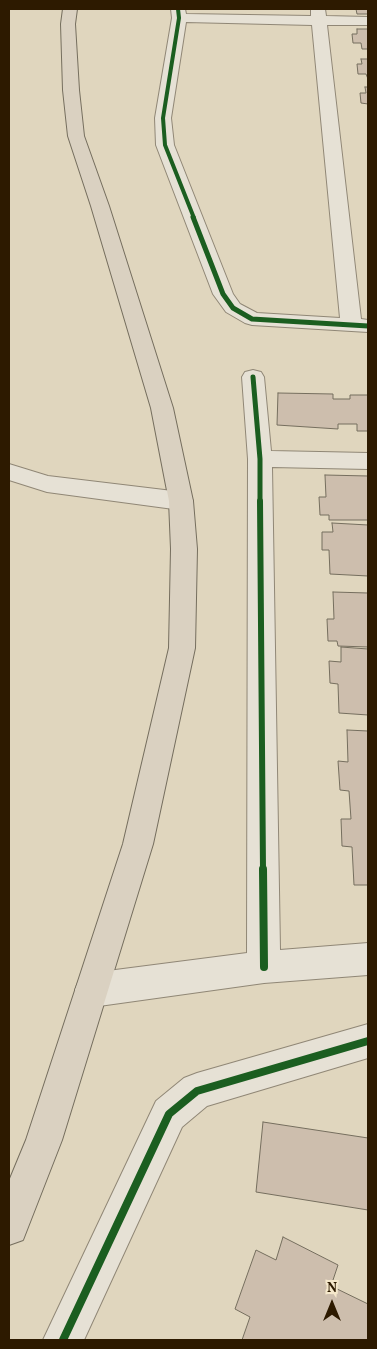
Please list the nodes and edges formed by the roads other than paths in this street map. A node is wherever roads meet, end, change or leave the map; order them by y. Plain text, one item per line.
1 (70, 9) edge
2 (178, 13) edge
3 (319, 15) edge
4 (368, 22) edge
5 (359, 326) edge
6 (253, 376) dead end
7 (260, 459) junction
8 (368, 461) edge
9 (9, 472) edge
10 (181, 501) junction
11 (368, 959) edge
12 (264, 967) junction
13 (92, 990) junction
14 (368, 1041) edge
15 (9, 1226) edge
16 (63, 1340) edge

1 - 10 main road
2 - 3 street
2 - 5 street
3 - 4 street
3 - 5 street
6 - 7 street
7 - 8 street
7 - 12 street
9 - 10 street
10 - 13 main road
11 - 12 street
12 - 13 street
13 - 15 main road
14 - 16 street

